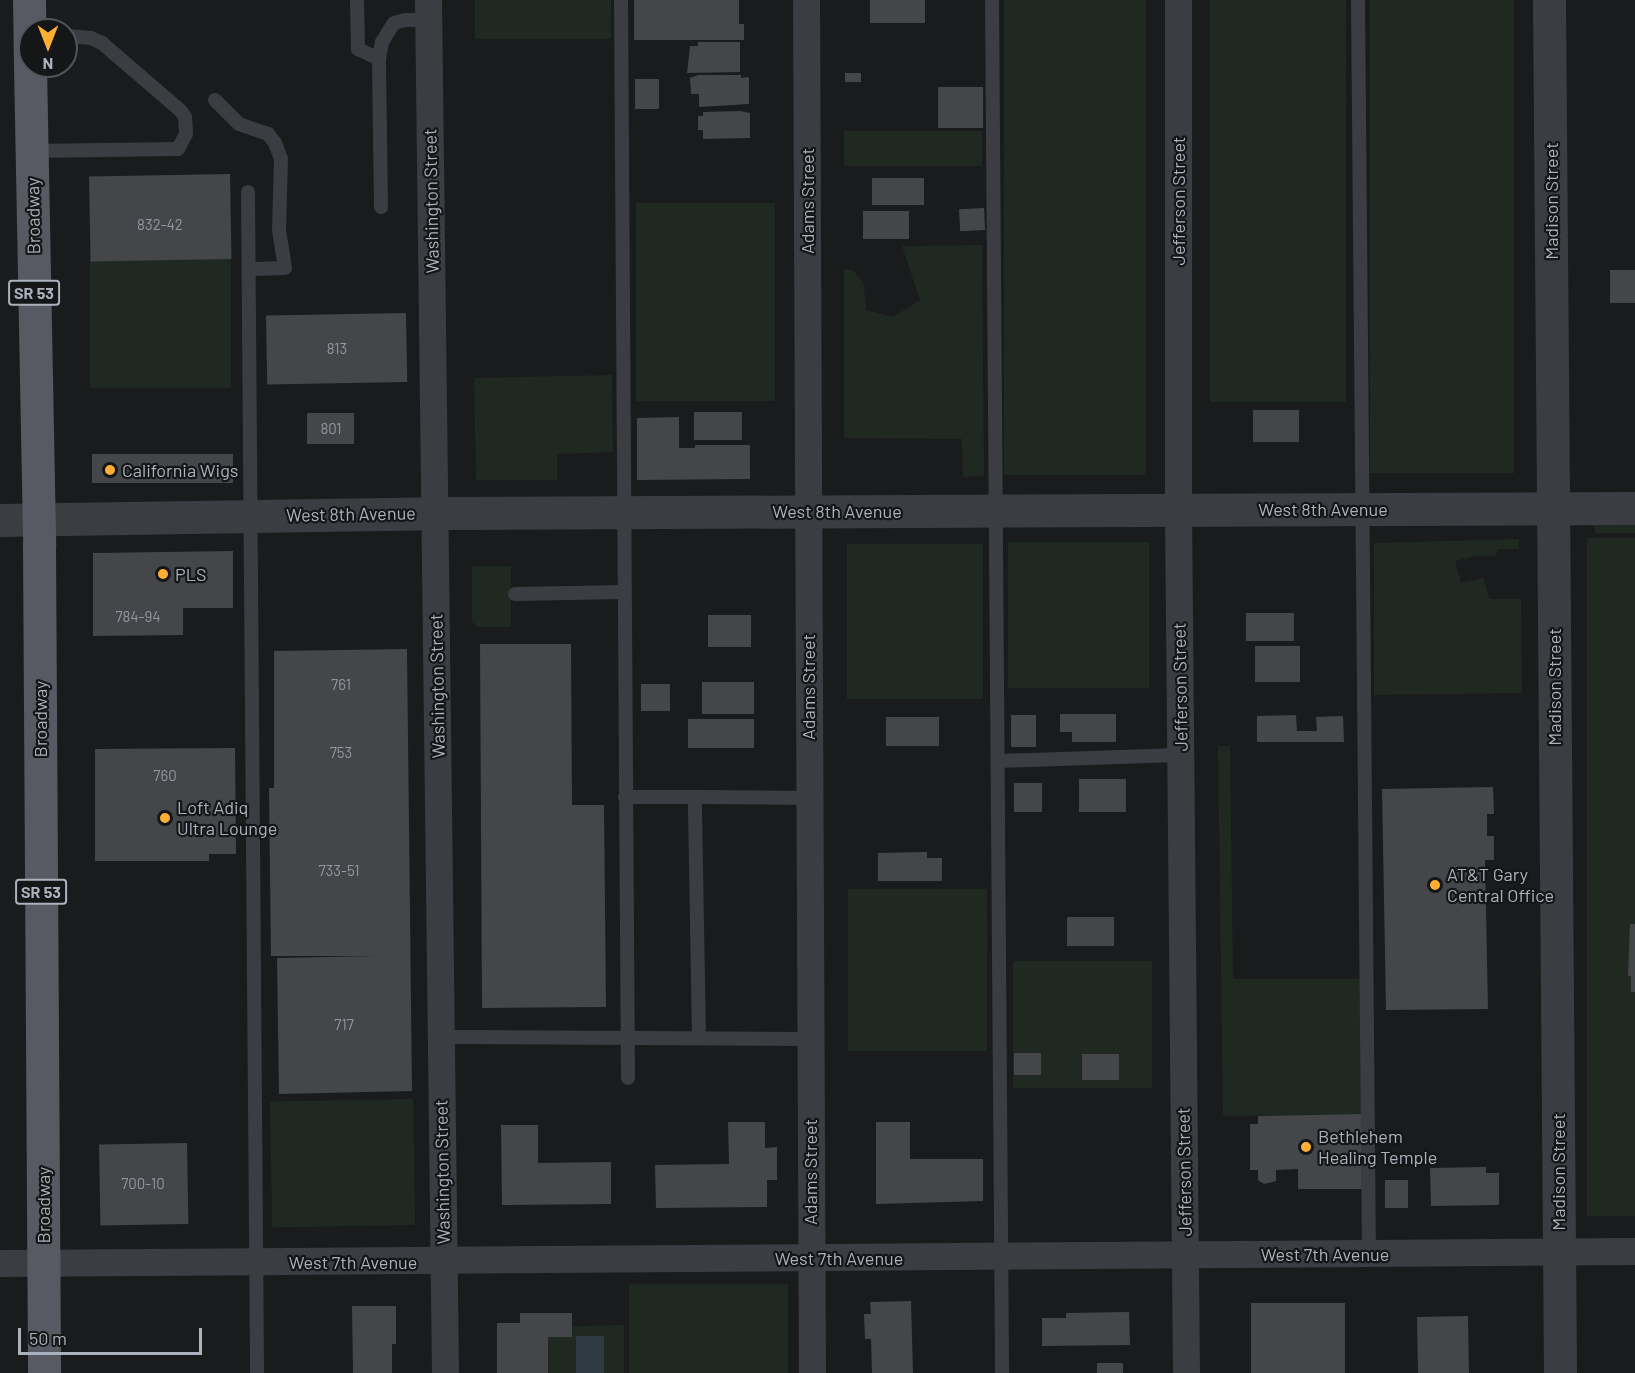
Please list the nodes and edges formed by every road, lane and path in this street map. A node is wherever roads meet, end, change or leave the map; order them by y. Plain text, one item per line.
1 (29, 0) edge
2 (357, 0) edge
3 (621, 0) edge
4 (806, 0) edge
5 (992, 0) edge
6 (1178, 0) edge
7 (1358, 0) edge
8 (1549, 0) edge
9 (429, 10) edge
10 (30, 18) edge
11 (78, 37) edge
12 (380, 59) junction
13 (30, 78) edge
14 (215, 100) dead end
15 (32, 151) junction
16 (248, 192) dead end
17 (381, 207) dead end
18 (249, 269) junction
19 (1553, 508) junction
20 (1635, 508) edge
21 (1364, 509) junction
22 (807, 510) junction
23 (996, 510) junction
24 (1178, 510) junction
25 (623, 512) junction
26 (435, 513) junction
27 (251, 515) junction
28 (38, 519) junction
29 (0, 520) edge
30 (624, 592) junction
31 (515, 594) dead end
32 (1180, 755) junction
33 (998, 761) junction
34 (625, 797) junction
35 (695, 797) junction
36 (808, 798) junction
37 (441, 1037) junction
38 (627, 1038) junction
39 (699, 1038) junction
40 (810, 1039) junction
41 (627, 1078) dead end
42 (1635, 1251) edge
43 (1559, 1252) junction
44 (1369, 1254) junction
45 (1185, 1255) junction
46 (1002, 1257) junction
47 (811, 1258) junction
48 (443, 1261) junction
49 (256, 1262) junction
50 (0, 1263) edge
51 (44, 1264) junction
52 (44, 1373) edge
53 (257, 1373) edge
54 (445, 1373) edge
55 (812, 1373) edge
56 (1002, 1373) edge
57 (1186, 1373) edge
58 (1560, 1373) edge

1 - 10 main road, Broadway / SR 53
2 - 12 lane
3 - 25 lane
4 - 22 street, Adams Street
5 - 23 lane
6 - 24 street, Jefferson Street
7 - 21 lane
8 - 19 street, Madison Street
9 - 12 lane
9 - 26 street, Washington Street
11 - 15 lane
12 - 17 lane
13 - 15 main road, Broadway / SR 53
14 - 18 lane
15 - 28 main road, Broadway / SR 53
16 - 18 lane
18 - 27 lane
19 - 20 street, West 8th Avenue
19 - 21 street, West 8th Avenue
19 - 43 street, Madison Street
21 - 24 street, West 8th Avenue
21 - 44 lane
22 - 23 street, West 8th Avenue
22 - 25 street, West 8th Avenue
22 - 36 street, Adams Street
23 - 24 street, West 8th Avenue
23 - 33 lane
24 - 32 street, Jefferson Street
25 - 26 street, West 8th Avenue
25 - 30 lane
26 - 27 street, West 8th Avenue
26 - 37 street, Washington Street
27 - 28 street, West 8th Avenue
27 - 49 lane
28 - 29 street, West 8th Avenue
28 - 51 main road, Broadway / SR 53
30 - 31 lane
30 - 34 lane
32 - 33 lane
32 - 45 street, Jefferson Street
33 - 46 lane
34 - 35 lane
34 - 38 lane
35 - 36 lane
35 - 39 lane
36 - 40 street, Adams Street
37 - 38 lane
37 - 48 street, Washington Street
38 - 39 lane
38 - 41 lane
39 - 40 lane
40 - 47 street, Adams Street
42 - 43 street, West 7th Avenue
43 - 44 street, West 7th Avenue
43 - 58 street, Madison Street
44 - 45 street, West 7th Avenue
45 - 46 street, West 7th Avenue
45 - 57 street, Jefferson Street
46 - 47 street, West 7th Avenue
46 - 56 lane
47 - 48 street, West 7th Avenue
47 - 55 street, Adams Street
48 - 49 street, West 7th Avenue
48 - 54 street, Washington Street
49 - 51 street, West 7th Avenue
49 - 53 lane
50 - 51 street, West 7th Avenue
51 - 52 main road, Broadway / SR 53

